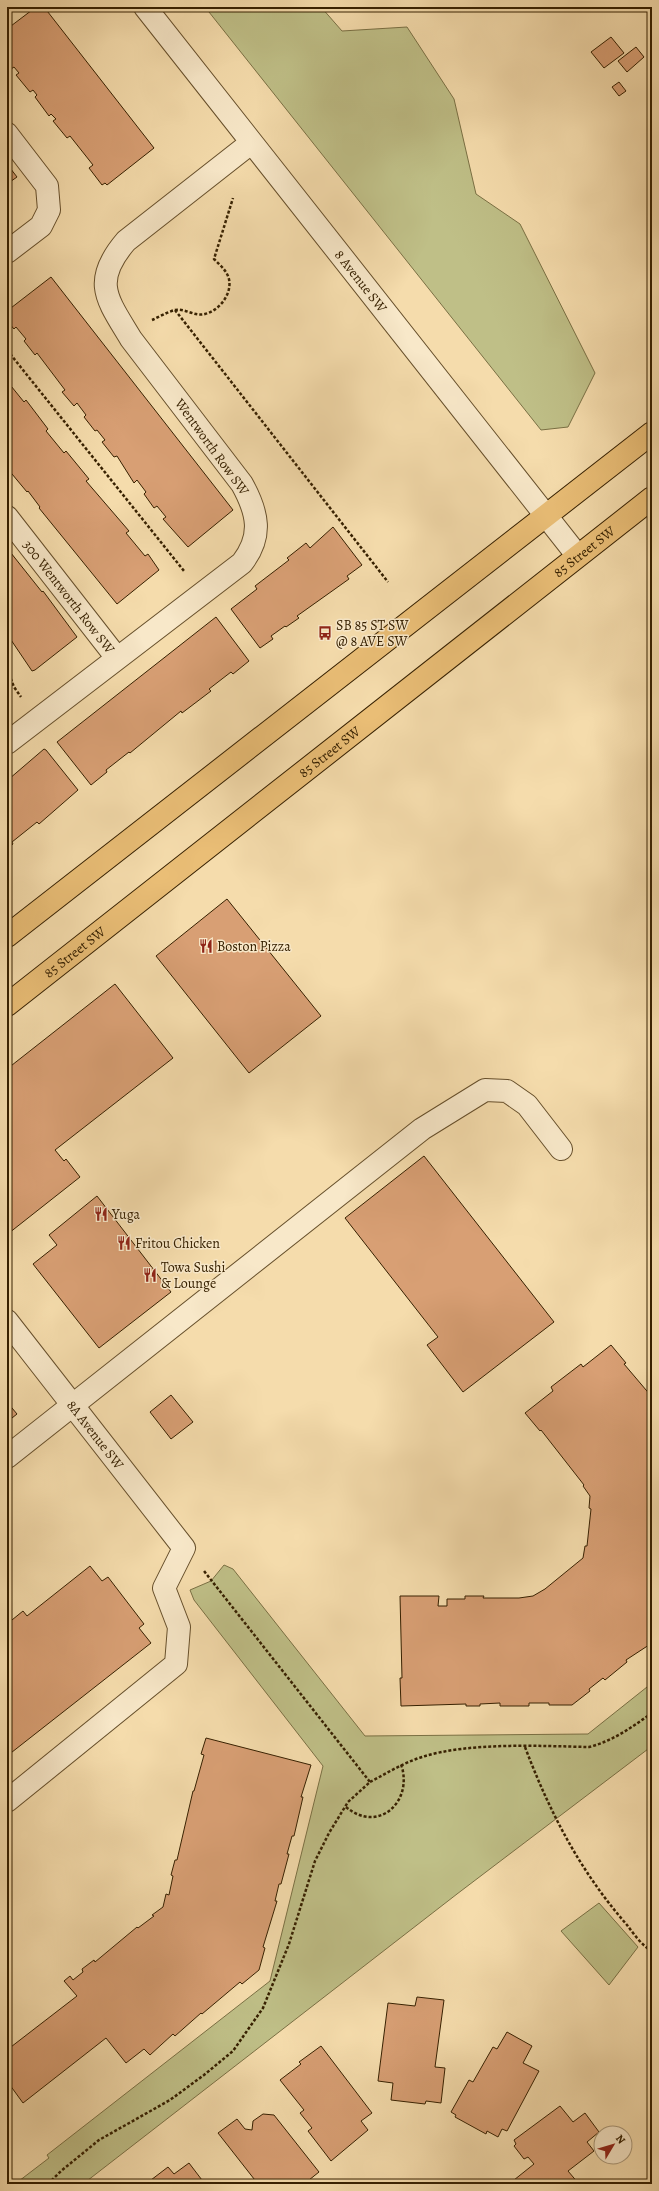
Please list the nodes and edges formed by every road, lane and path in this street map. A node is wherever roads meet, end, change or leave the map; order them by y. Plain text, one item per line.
1 (145, 7) edge
2 (7, 134) edge
3 (251, 143) junction
4 (233, 198) dead end
5 (7, 252) edge
6 (175, 310) junction
7 (126, 331) junction
8 (7, 350) edge
9 (652, 433) edge
10 (652, 498) edge
11 (546, 515) junction
12 (7, 517) edge
13 (578, 555) junction
14 (388, 582) dead end
15 (202, 594) junction
16 (117, 658) junction
17 (7, 743) edge
18 (7, 936) edge
19 (7, 1005) edge
20 (560, 1149) dead end
21 (7, 1321) edge
22 (73, 1405) junction
23 (7, 1457) edge
24 (184, 1548) junction
25 (652, 1713) edge
26 (524, 1746) junction
27 (401, 1764) junction
28 (370, 1782) junction
29 (7, 1801) edge
30 (346, 1807) junction
31 (652, 1951) edge
32 (48, 2184) edge

1 - 3 street, 8 Avenue SW
2 - 5 street
3 - 7 street, Wentworth Row SW
3 - 11 street, 8 Avenue SW
4 - 6 path
6 - 7 path
6 - 14 path
7 - 15 street, Wentworth Row SW
8 - 15 path
9 - 11 main road
10 - 13 main road, 85 Street SW
11 - 13 street, 8 Avenue SW
11 - 18 main road
12 - 16 street, 300 Wentworth Row SW
13 - 19 main road, 85 Street SW
15 - 16 street, Wentworth Row SW
16 - 17 street, Wentworth Row SW
20 - 22 street
21 - 22 street, 8A Avenue SW
22 - 23 street
22 - 24 street, 8A Avenue SW
24 - 28 path
24 - 29 street
25 - 26 path
26 - 27 path
26 - 31 path
27 - 28 path
27 - 30 path
28 - 30 path
30 - 32 path

